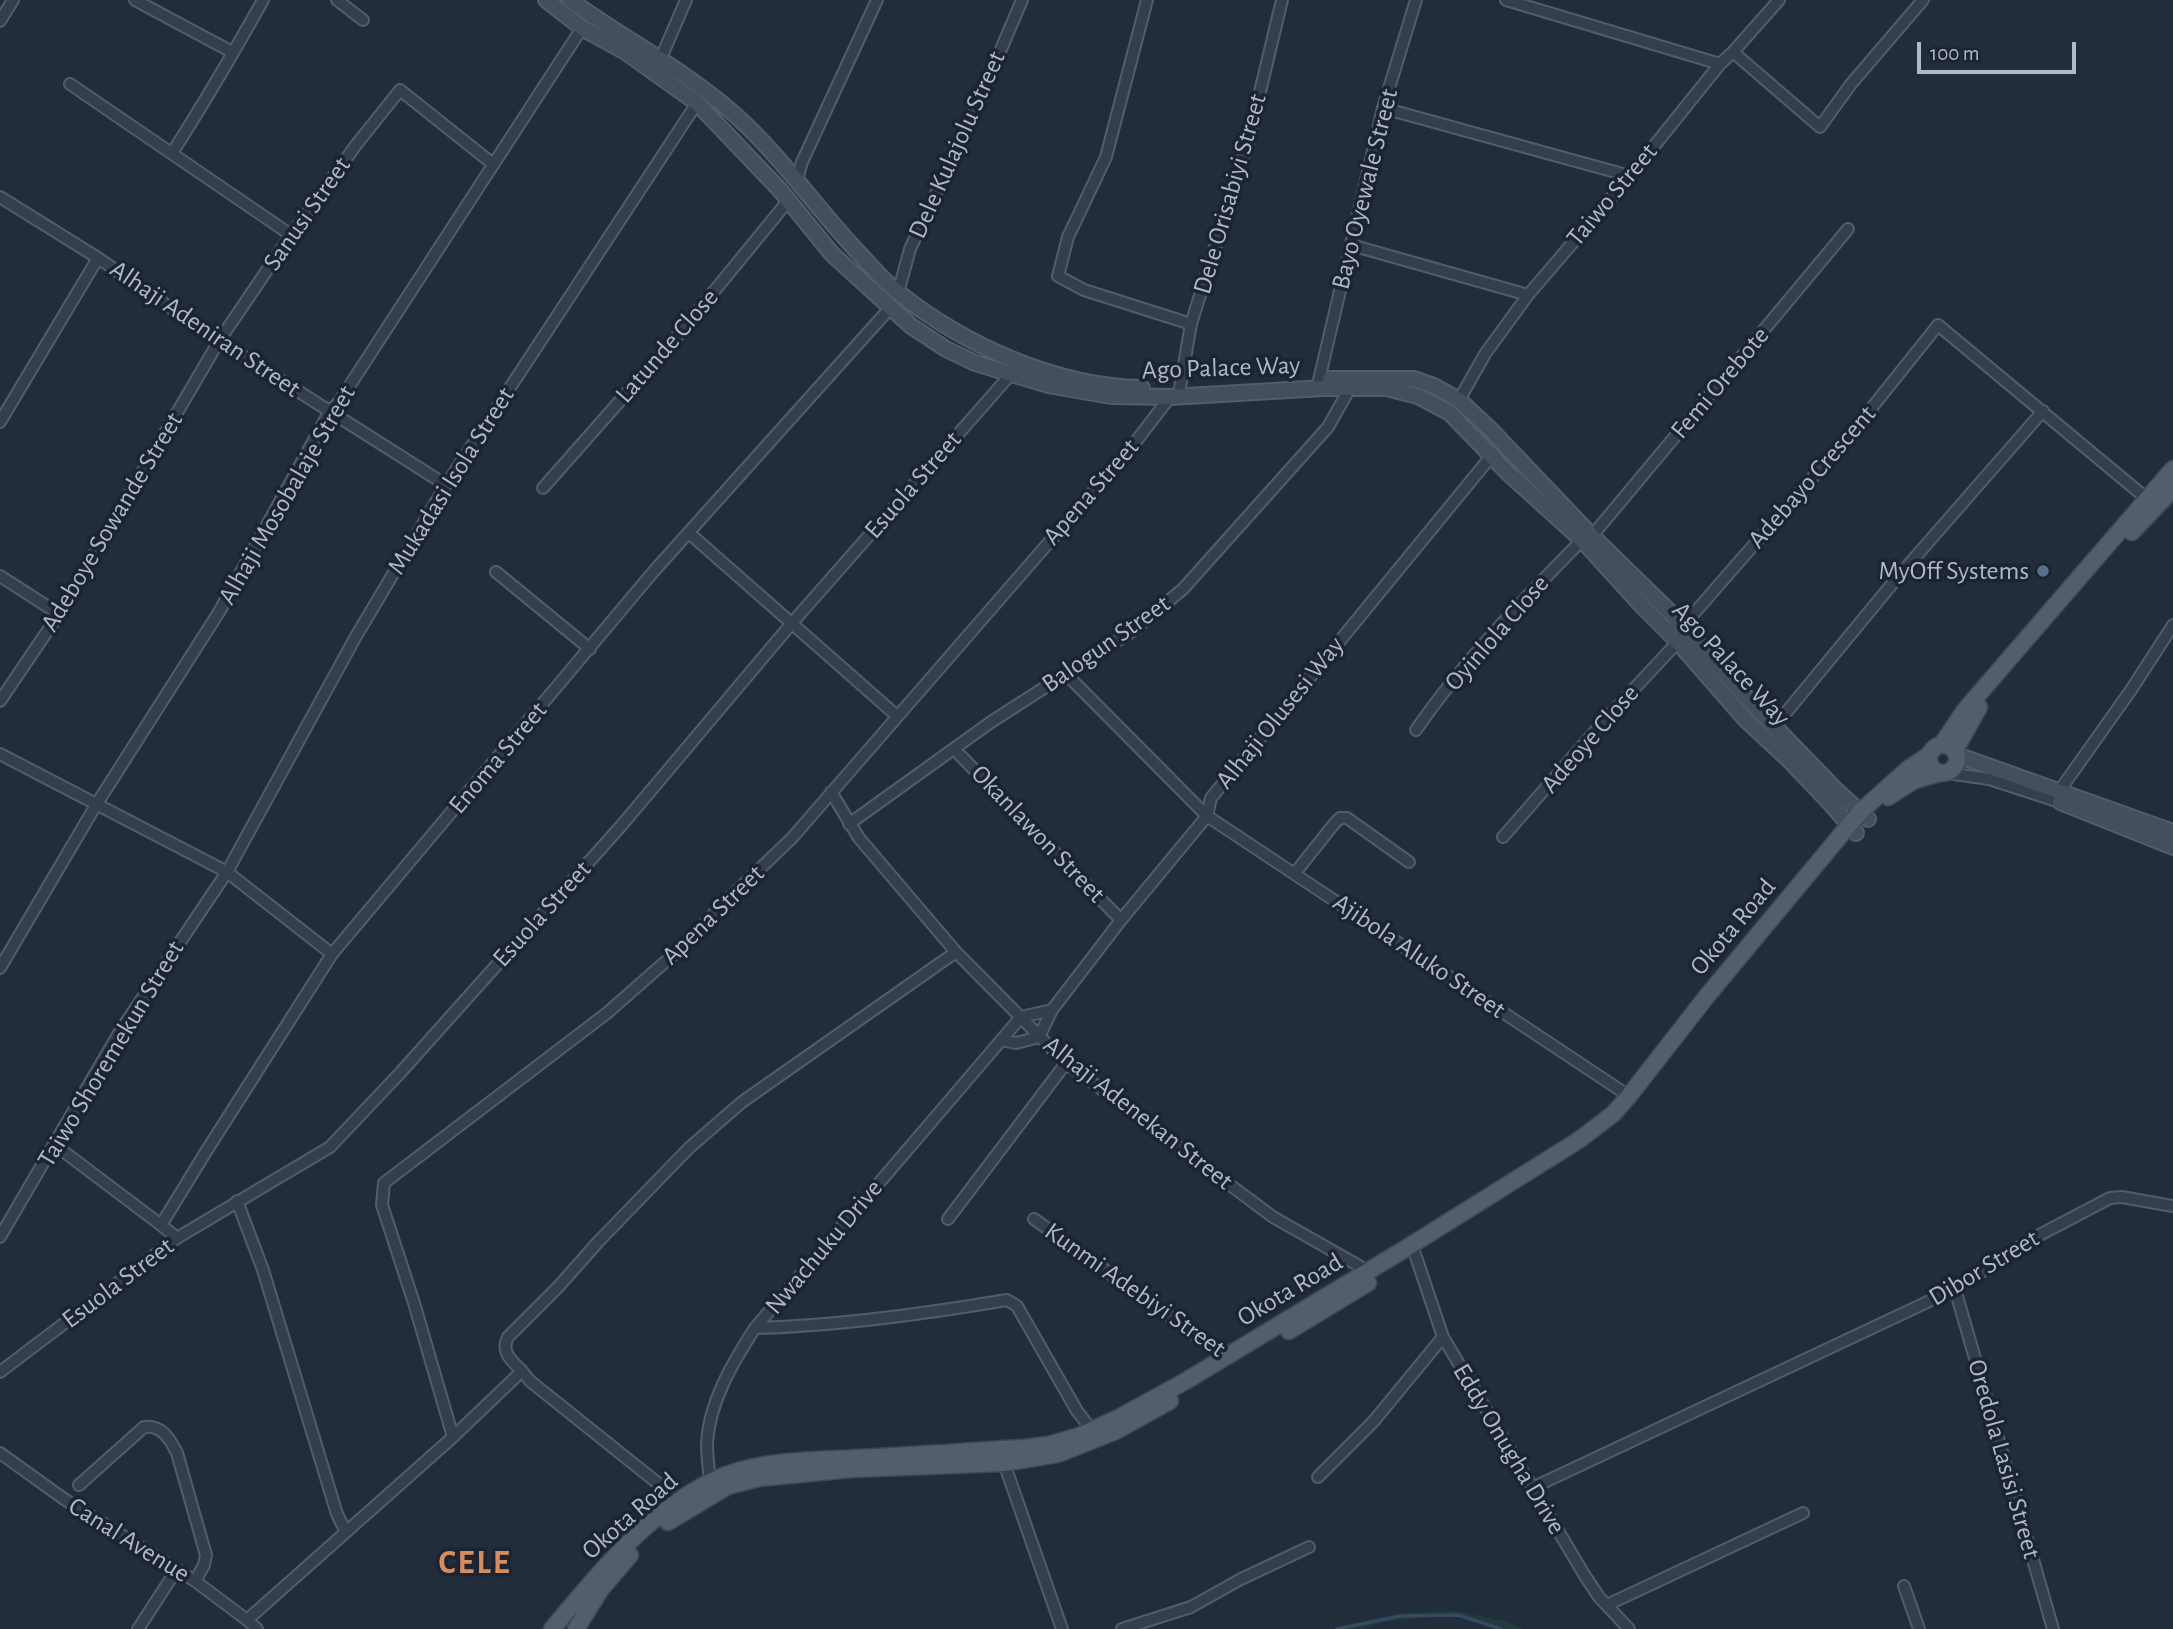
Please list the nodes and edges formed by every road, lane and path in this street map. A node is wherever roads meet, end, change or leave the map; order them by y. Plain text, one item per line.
1 (13, 0) edge
2 (135, 0) edge
3 (263, 0) edge
4 (337, 0) edge
5 (546, 0) edge
6 (570, 0) edge
7 (686, 0) edge
8 (877, 0) edge
9 (1022, 0) edge
10 (1147, 0) edge
11 (1282, 0) edge
12 (1416, 0) edge
13 (1506, 0) edge
14 (1779, 0) edge
15 (1923, 0) edge
16 (363, 20) dead end
17 (0, 21) edge
18 (582, 28) junction
19 (232, 51) junction
20 (1733, 52) junction
21 (661, 58) junction
22 (1720, 64) junction
23 (70, 84) dead end
24 (697, 103) junction
25 (1383, 108) junction
26 (745, 123) junction
27 (727, 133) junction
28 (758, 137) junction
29 (739, 146) junction
30 (172, 153) junction
31 (492, 164) junction
32 (1630, 176) junction
33 (797, 180) junction
34 (0, 197) edge
35 (788, 201) junction
36 (1847, 229) dead end
37 (291, 235) junction
38 (1351, 245) junction
39 (98, 258) junction
40 (898, 293) junction
41 (1528, 295) junction
42 (891, 307) junction
43 (1191, 324) junction
44 (219, 341) junction
45 (1011, 374) junction
46 (1319, 380) junction
47 (1350, 388) junction
48 (1175, 392) junction
49 (1459, 400) junction
50 (330, 411) junction
51 (2043, 411) junction
52 (0, 422) edge
53 (1493, 454) junction
54 (2173, 469) edge
55 (446, 485) junction
56 (543, 488) dead end
57 (2173, 489) edge
58 (2146, 498) junction
59 (689, 533) junction
60 (1587, 538) junction
61 (496, 572) dead end
62 (0, 576) edge
63 (59, 614) junction
64 (792, 623) junction
65 (2173, 625) edge
66 (1683, 633) junction
67 (590, 649) junction
68 (1066, 674) junction
69 (0, 701) edge
70 (897, 716) junction
71 (1775, 726) junction
72 (1416, 730) dead end
73 (954, 749) junction
74 (1951, 750) junction
75 (0, 754) edge
76 (1929, 755) junction
77 (1943, 773) junction
78 (831, 792) junction
79 (2060, 796) junction
80 (96, 805) junction
81 (1864, 815) junction
82 (1207, 816) junction
83 (849, 824) junction
84 (1853, 829) junction
85 (2173, 832) edge
86 (1503, 837) dead end
87 (2173, 847) edge
88 (1409, 862) dead end
89 (227, 872) junction
90 (1295, 873) junction
91 (1122, 920) junction
92 (956, 952) junction
93 (332, 954) junction
94 (0, 968) edge
95 (1052, 1010) junction
96 (1021, 1017) junction
97 (1039, 1037) junction
98 (1001, 1040) junction
99 (1066, 1063) junction
100 (1629, 1096) junction
101 (55, 1145) junction
102 (237, 1201) junction
103 (2173, 1206) edge
104 (948, 1219) dead end
105 (1034, 1219) dead end
106 (161, 1226) junction
107 (0, 1237) edge
108 (177, 1238) junction
109 (1415, 1254) junction
110 (1368, 1271) junction
111 (1955, 1289) junction
112 (755, 1328) junction
113 (1443, 1337) junction
114 (1232, 1358) junction
115 (0, 1372) edge
116 (526, 1376) junction
117 (1092, 1430) junction
118 (453, 1437) junction
119 (0, 1453) edge
120 (932, 1460) junction
121 (1004, 1463) junction
122 (1318, 1477) dead end
123 (710, 1482) junction
124 (79, 1485) dead end
125 (1532, 1488) junction
126 (680, 1501) junction
127 (1803, 1514) dead end
128 (346, 1532) junction
129 (1309, 1547) dead end
130 (177, 1569) junction
131 (195, 1581) junction
132 (596, 1585) junction
133 (1904, 1586) dead end
134 (1607, 1605) junction
135 (247, 1620) junction
136 (138, 1629) edge
137 (257, 1629) edge
138 (552, 1629) edge
139 (576, 1629) edge
140 (1062, 1629) edge
141 (1122, 1629) edge
142 (1629, 1629) edge
143 (1919, 1629) edge
144 (2053, 1629) edge

1 - 17 street
2 - 19 street
3 - 19 street
4 - 16 street
5 - 18 main road, Ago Palace Way
6 - 21 main road, Ago Palace Way
7 - 21 street
8 - 33 street
9 - 40 street, Dele Kulajolu Street
10 - 43 street
11 - 43 street, Dele Orisabiyi Street
12 - 25 street, Bayo Oyewale Street
13 - 22 street
14 - 20 street, Taiwo Street
15 - 20 street
18 - 24 main road, Ago Palace Way
18 - 31 street, Alhaji Mosobalaje Street
19 - 30 street
20 - 22 street, Taiwo Street
21 - 26 main road, Ago Palace Way
22 - 32 street, Taiwo Street
23 - 30 street
24 - 27 main road, Ago Palace Way
24 - 55 street, Mukadasi Isola Street
25 - 32 street
25 - 38 street, Bayo Oyewale Street
26 - 27 main road
26 - 28 main road, Ago Palace Way
27 - 29 main road, Ago Palace Way
28 - 29 main road
28 - 33 main road, Ago Palace Way
29 - 35 main road, Ago Palace Way
30 - 37 street
31 - 37 street, Sanusi Street
31 - 50 street, Alhaji Mosobalaje Street
32 - 41 street, Taiwo Street
33 - 40 main road, Ago Palace Way
34 - 39 street, Alhaji Adeniran Street
35 - 42 main road, Ago Palace Way
35 - 56 street, Latunde Close
36 - 60 street, Femi Orebote
37 - 44 street, Sanusi Street
38 - 41 street
38 - 46 street, Bayo Oyewale Street
39 - 44 street, Alhaji Adeniran Street
39 - 52 street
40 - 48 main road, Ago Palace Way
41 - 49 street, Taiwo Street
42 - 45 main road, Ago Palace Way
42 - 59 street, Enoma Street
43 - 48 street, Dele Orisabiyi Street
44 - 50 street, Alhaji Adeniran Street
44 - 63 street, Adeboye Sowande Street
45 - 48 main road, Ago Palace Way
45 - 64 street, Esuola Street
46 - 48 main road, Ago Palace Way
46 - 49 main road, Ago Palace Way
47 - 48 main road, Ago Palace Way
47 - 53 main road, Ago Palace Way
47 - 68 street, Balogun Street
48 - 70 street, Apena Street
49 - 60 main road, Ago Palace Way
50 - 55 street, Alhaji Adeniran Street
50 - 80 street, Alhaji Mosobalaje Street
51 - 58 street
51 - 66 street, Adebayo Crescent
51 - 71 street
53 - 60 main road, Ago Palace Way
53 - 82 street, Alhaji Olusesi Way
54 - 58 main road
55 - 89 street, Mukadasi Isola Street
57 - 74 main road
58 - 74 main road
59 - 64 street
59 - 67 street, Enoma Street
60 - 66 main road, Ago Palace Way
60 - 72 street, Oyinlola Close
61 - 67 street
62 - 63 street
63 - 69 street, Adeboye Sowande Street
64 - 70 street
64 - 102 street, Esuola Street
65 - 79 street
66 - 71 main road, Ago Palace Way
66 - 84 main road, Ago Palace Way
66 - 86 street, Adeoye Close
67 - 93 street, Enoma Street
68 - 73 street, Balogun Street
68 - 82 street, Ajibola Aluko Street
70 - 78 street, Apena Street
71 - 81 main road, Ago Palace Way
73 - 83 street, Balogun Street
73 - 91 street, Okanlawon Street
74 - 76 main road
74 - 77 main road
74 - 79 main road
75 - 80 street
76 - 77 main road
76 - 81 main road, Okota Road
77 - 79 street
77 - 81 main road, Okota Road
78 - 83 street, Alhaji Adenekan Street
78 - 118 street, Apena Street
79 - 85 main road
79 - 87 main road
80 - 89 street
80 - 94 street, Alhaji Mosobalaje Street
81 - 84 main road, Okota Road
82 - 90 street, Ajibola Aluko Street
82 - 91 street, Alhaji Olusesi Way
83 - 92 street, Alhaji Adenekan Street
84 - 100 main road, Okota Road
84 - 109 main road, Okota Road
88 - 90 street
89 - 93 street
89 - 101 street, Taiwo Shoremekun Street
90 - 100 street, Ajibola Aluko Street
91 - 95 street, Alhaji Olusesi Way
92 - 96 street, Alhaji Adenekan Street
92 - 116 street
93 - 106 street, Enoma Street
95 - 96 street
95 - 97 street, Alhaji Olusesi Way
96 - 97 street, Alhaji Adenekan Street
96 - 98 street, Nwachuku Drive
97 - 98 street
97 - 99 street, Alhaji Adenekan Street
98 - 112 street, Nwachuku Drive
99 - 104 street
99 - 110 street, Alhaji Adenekan Street
100 - 110 main road, Okota Road
101 - 106 street
101 - 107 street, Taiwo Shoremekun Street
102 - 108 street, Esuola Street
102 - 128 street
103 - 111 street, Dibor Street
105 - 114 street, Kunmi Adebiyi Street
106 - 108 street
108 - 115 street, Esuola Street
109 - 113 street, Eddy Onugha Drive
109 - 114 main road, Okota Road
110 - 114 main road, Okota Road
111 - 125 street, Dibor Street
111 - 144 street, Oredola Lasisi Street
112 - 117 street
112 - 123 street, Nwachuku Drive
113 - 122 street
113 - 125 street, Eddy Onugha Drive
114 - 117 main road, Okota Road
114 - 121 main road, Okota Road
116 - 118 street
116 - 126 street
117 - 120 main road, Okota Road
118 - 128 street
119 - 130 street, Canal Avenue
120 - 121 main road, Okota Road
120 - 123 main road, Okota Road
120 - 132 main road, Okota Road
121 - 140 street
123 - 126 main road, Okota Road
124 - 131 street
125 - 134 street, Eddy Onugha Drive
126 - 132 main road, Okota Road
127 - 134 street
128 - 135 street
129 - 141 street
130 - 131 street, Canal Avenue
130 - 136 street
131 - 135 street, Canal Avenue
132 - 138 main road, Okota Road
132 - 139 main road, Okota Road
133 - 143 street
134 - 142 street, Eddy Onugha Drive
135 - 137 street, Canal Avenue

